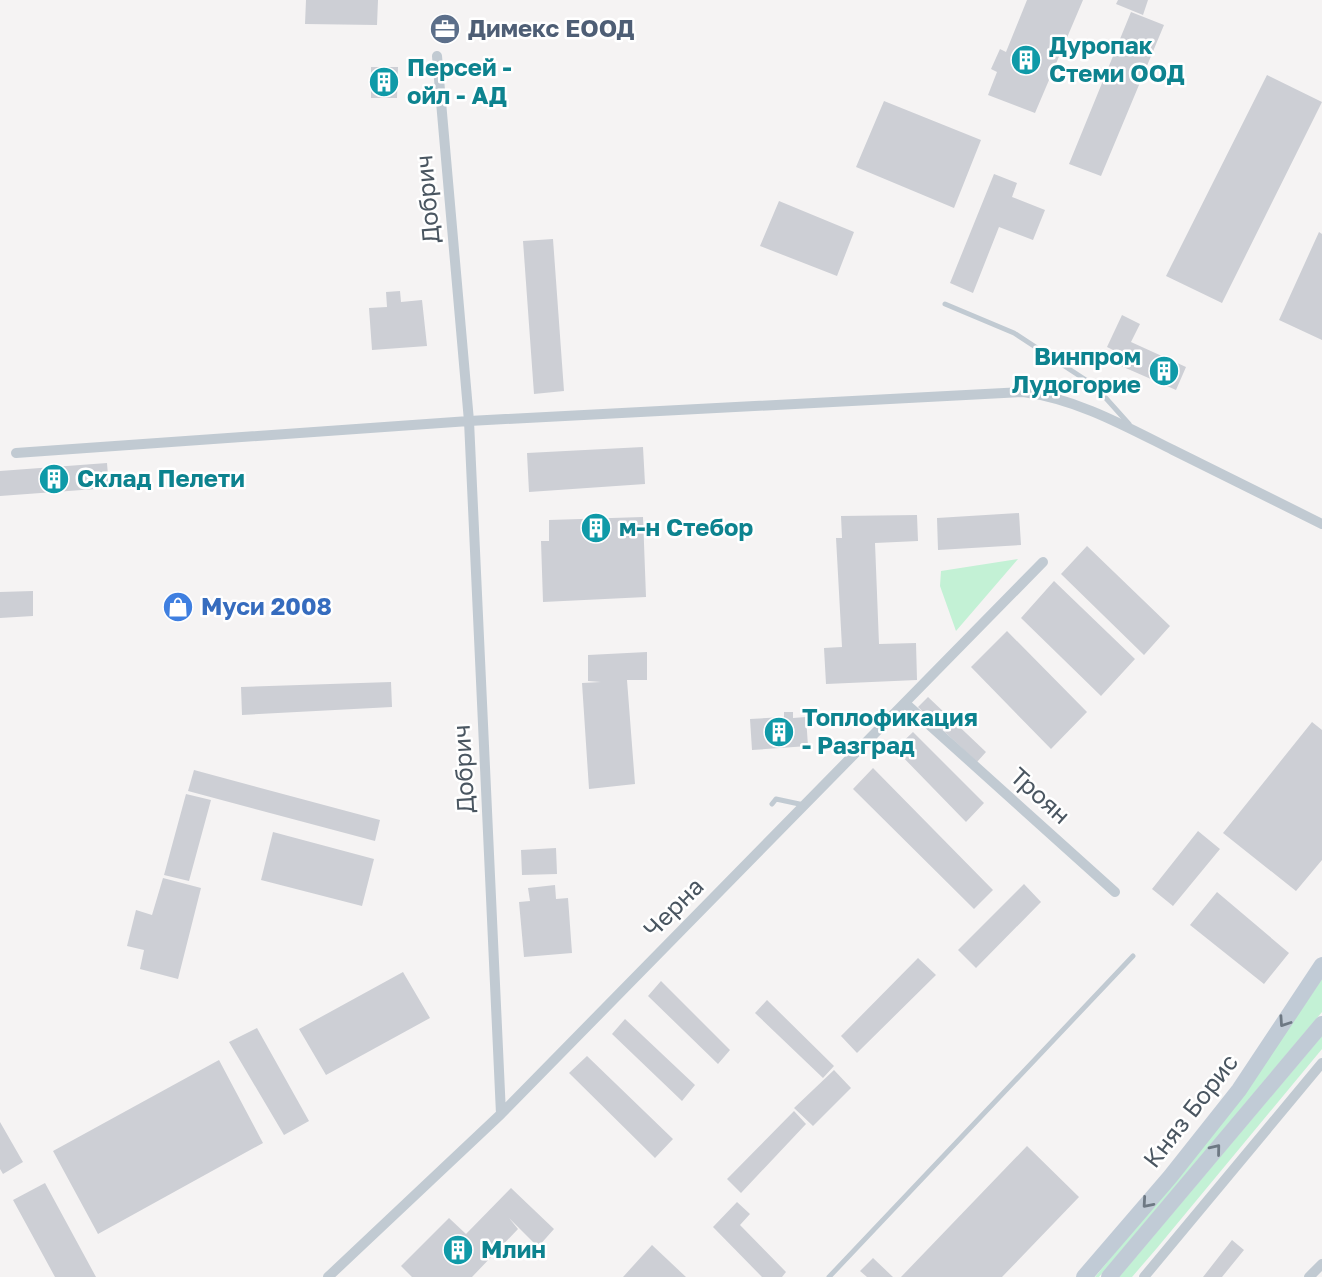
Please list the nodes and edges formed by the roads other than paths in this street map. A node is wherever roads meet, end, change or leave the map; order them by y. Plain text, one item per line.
1 (437, 56) dead end
2 (945, 304) dead end
3 (469, 421) junction
4 (1136, 432) junction
5 (16, 453) dead end
6 (1322, 522) edge
7 (1044, 562) dead end
8 (905, 703) junction
9 (772, 804) dead end
10 (804, 805) junction
11 (1115, 892) dead end
12 (1133, 956) dead end
13 (1322, 965) edge
14 (1322, 1024) edge
15 (1322, 1063) edge
16 (501, 1114) junction
17 (1322, 1264) edge
18 (328, 1277) edge
19 (829, 1277) edge
20 (1084, 1277) edge
21 (1109, 1277) edge
22 (1144, 1277) edge
23 (1309, 1277) edge

1 - 3 street, Добрич
2 - 4 lane
3 - 4 street
3 - 5 street
3 - 16 street, Добрич
4 - 6 street
7 - 8 street, Черна
8 - 10 street, Черна
8 - 11 street, Троян
9 - 10 lane
10 - 16 street, Черна
12 - 19 lane
13 -> 20 street, Княз Борис
21 -> 14 street, Княз Борис
15 - 22 street
16 - 18 street, Черна
17 - 23 street

